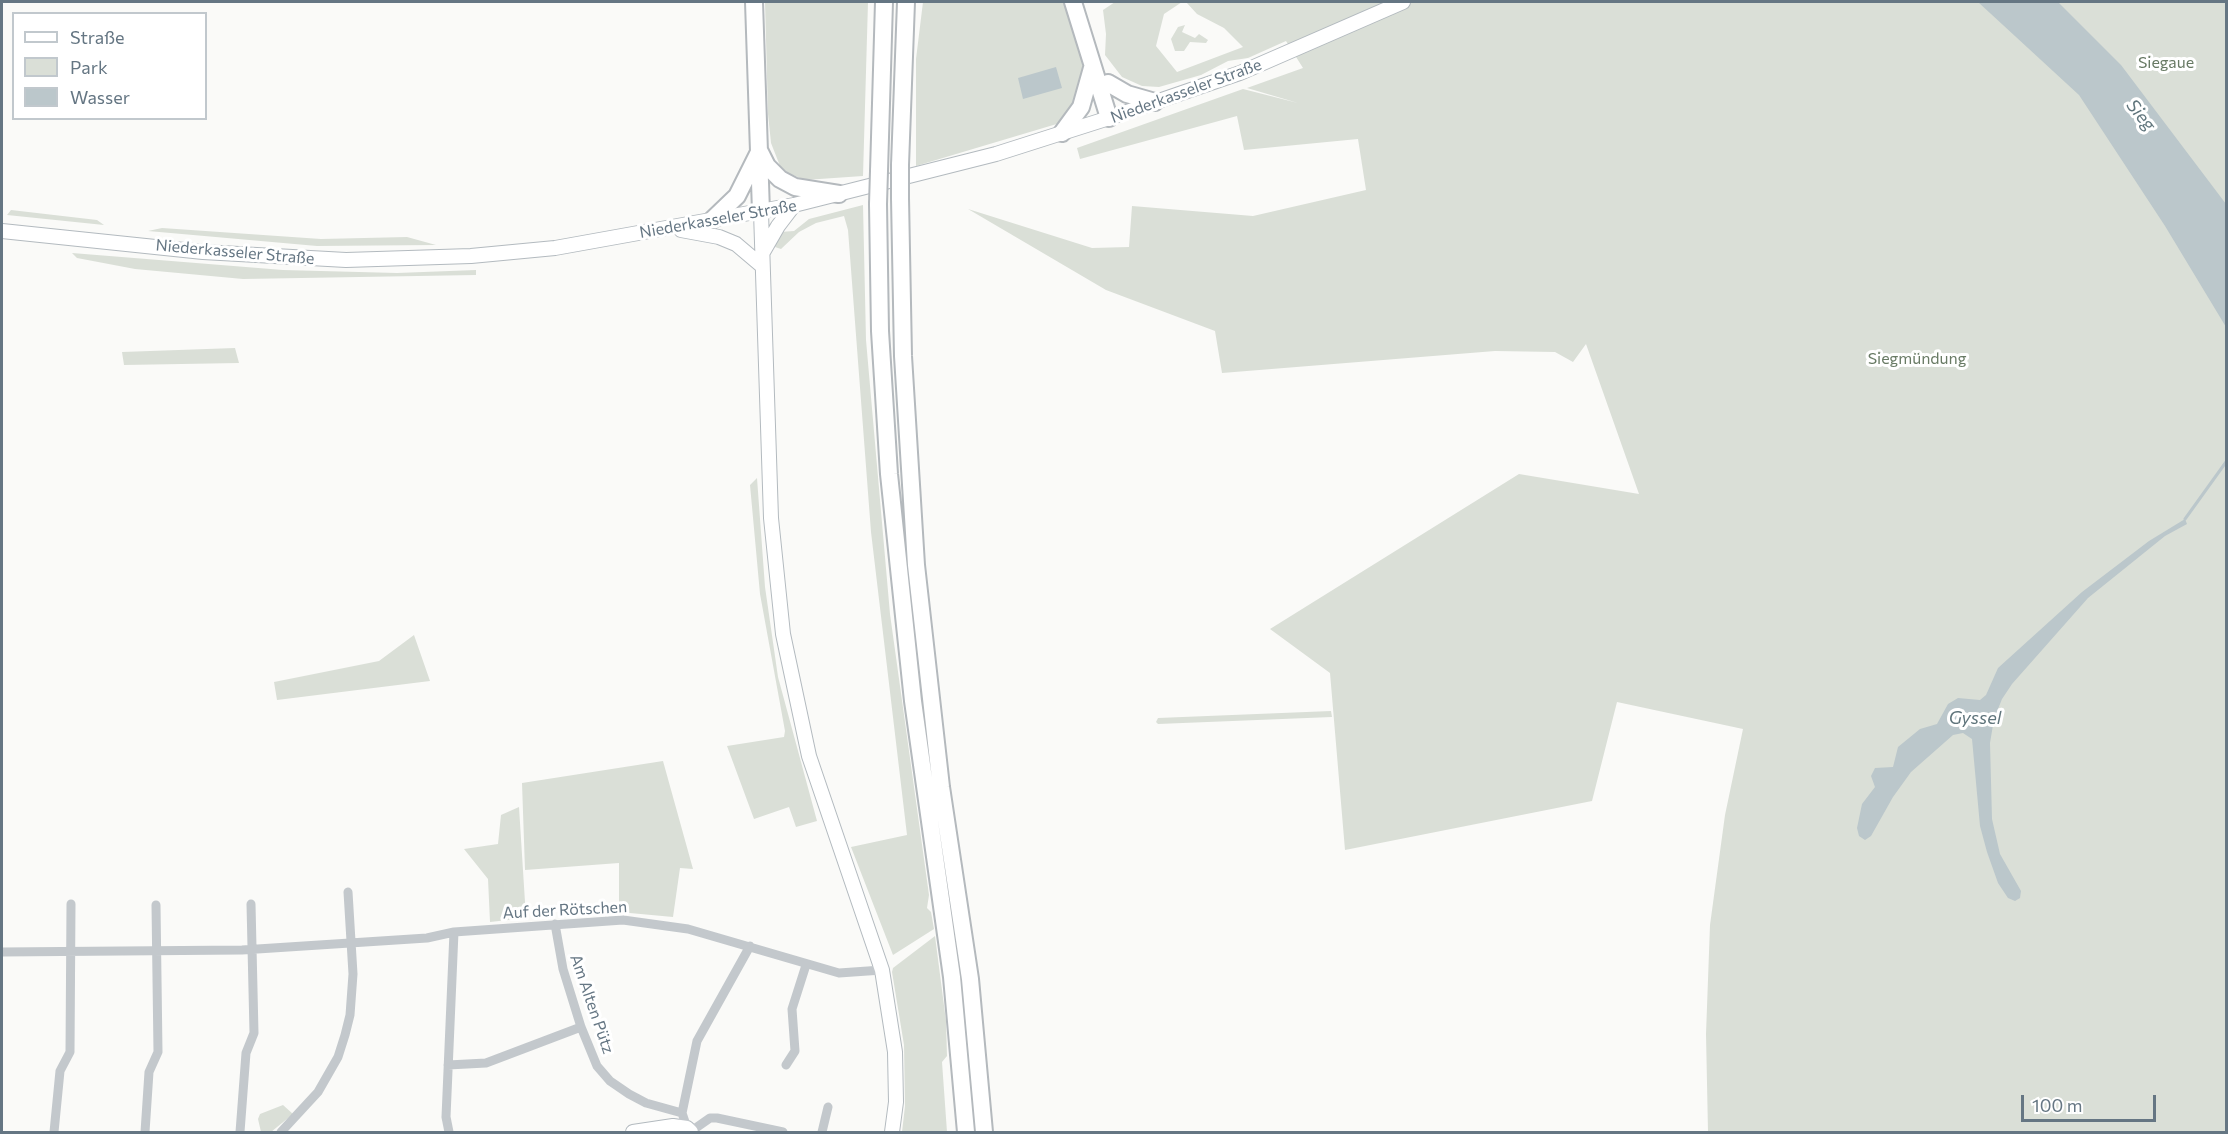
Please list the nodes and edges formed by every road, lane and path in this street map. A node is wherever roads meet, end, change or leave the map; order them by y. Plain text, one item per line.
1 (754, 2) edge
2 (876, 2) edge
3 (884, 2) edge
4 (906, 2) edge
5 (914, 2) edge
6 (1073, 2) edge
7 (1082, 2) edge
8 (1403, 2) edge
9 (881, 45) junction
10 (1092, 67) junction
11 (902, 75) junction
12 (1108, 83) junction
13 (1155, 102) junction
14 (1114, 117) junction
15 (1062, 133) junction
16 (759, 151) junction
17 (839, 194) junction
18 (794, 206) junction
19 (761, 212) junction
20 (712, 220) junction
21 (670, 228) junction
22 (2, 231) edge
23 (762, 260) junction
24 (348, 892) dead end
25 (71, 904) dead end
26 (250, 904) dead end
27 (156, 905) dead end
28 (555, 924) junction
29 (454, 932) junction
30 (351, 942) junction
31 (750, 946) junction
32 (253, 949) junction
33 (2, 951) edge
34 (70, 951) junction
35 (158, 951) junction
36 (806, 965) junction
37 (882, 970) junction
38 (581, 1027) junction
39 (448, 1065) junction
40 (786, 1065) dead end
41 (828, 1107) dead end
42 (682, 1113) junction
43 (690, 1131) edge
44 (54, 1132) edge
45 (145, 1132) edge
46 (240, 1132) edge
47 (281, 1132) edge
48 (449, 1132) edge
49 (633, 1132) edge
50 (783, 1132) edge
51 (822, 1132) edge
52 (892, 1132) edge
53 (966, 1132) edge
54 (984, 1132) edge

1 - 16 highway
2 - 9 highway
3 - 9 highway
4 - 11 highway
5 - 11 highway
6 - 10 highway
7 - 12 highway
8 - 13 main road, Niederkasseler Straße
9 - 53 highway, bridge
10 - 14 highway
10 - 15 highway
11 - 54 highway, bridge
12 - 13 highway
12 - 14 highway
13 - 14 main road, Niederkasseler Straße
14 - 15 main road, Niederkasseler Straße
15 - 17 main road, Niederkasseler Straße
16 - 17 highway
16 - 19 highway
16 - 20 highway
17 - 18 main road, Niederkasseler Straße
18 - 19 main road, Niederkasseler Straße
18 - 23 main road
19 - 20 main road, Niederkasseler Straße
19 - 23 main road
20 - 21 main road, Niederkasseler Straße
21 - 22 main road, Niederkasseler Straße
21 - 23 main road
23 - 37 main road
24 - 30 street
25 - 34 street
26 - 32 street
27 - 35 street
28 - 29 street, Auf der Rötschen
28 - 31 street, Auf der Rötschen
28 - 38 street, Am Alten Pütz
29 - 30 street, Auf der Rötschen
29 - 39 street
30 - 32 street, Auf der Rötschen
30 - 47 street
31 - 36 street, Auf der Rötschen
31 - 42 street
32 - 35 street, Auf der Rötschen
32 - 46 street
33 - 34 street, Auf der Rötschen
34 - 35 street, Auf der Rötschen
34 - 44 street
35 - 45 street
36 - 37 street, Auf der Rötschen
36 - 40 street
37 - 52 main road
38 - 39 street
38 - 42 street, Am Alten Pütz
39 - 48 street
41 - 51 street
42 - 43 street
43 - 49 main road
43 - 50 street

